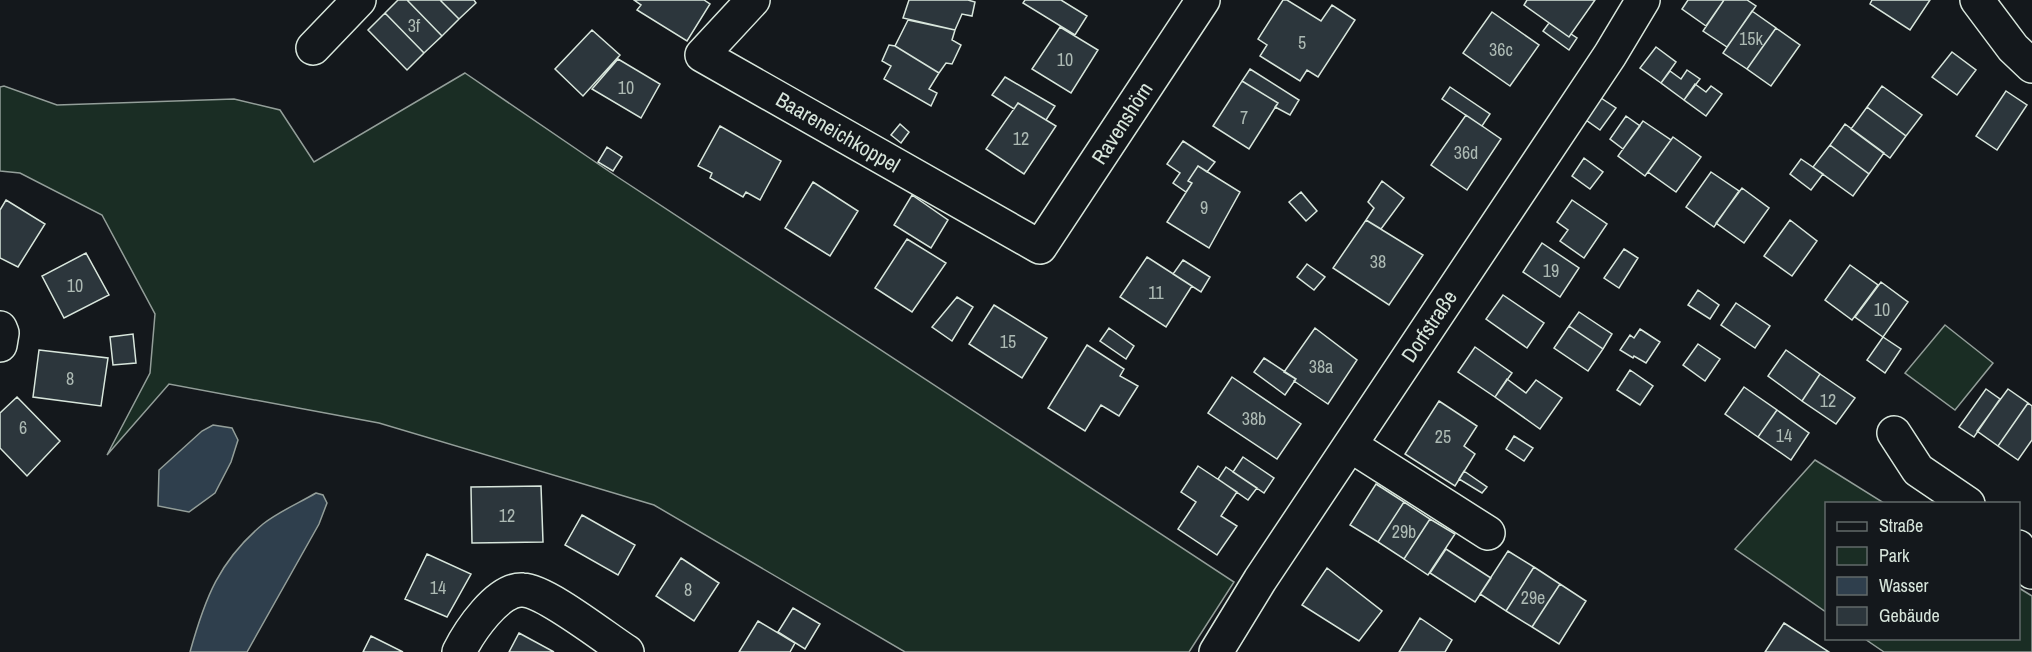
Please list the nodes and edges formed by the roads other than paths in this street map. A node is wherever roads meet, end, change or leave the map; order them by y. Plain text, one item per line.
1 (359, 0) edge
2 (753, 0) edge
3 (1203, 0) edge
4 (1643, 0) edge
5 (1977, 0) edge
6 (313, 48) dead end
7 (2032, 66) edge
8 (1040, 247) joint
9 (0, 328) edge
10 (0, 345) edge
11 (1894, 433) dead end
12 (1350, 445) junction
13 (1965, 502) edge
14 (1488, 532) dead end
15 (459, 652) edge
16 (627, 652) edge
17 (1216, 652) edge

1 - 6 street
2 - 8 street, Baareneichkoppel
3 - 8 street, Ravenshörn
4 - 12 street, Dorfstraße
5 - 7 street
9 - 10 street
11 - 13 street
12 - 14 street
12 - 17 street, Dorfstraße
15 - 16 street

